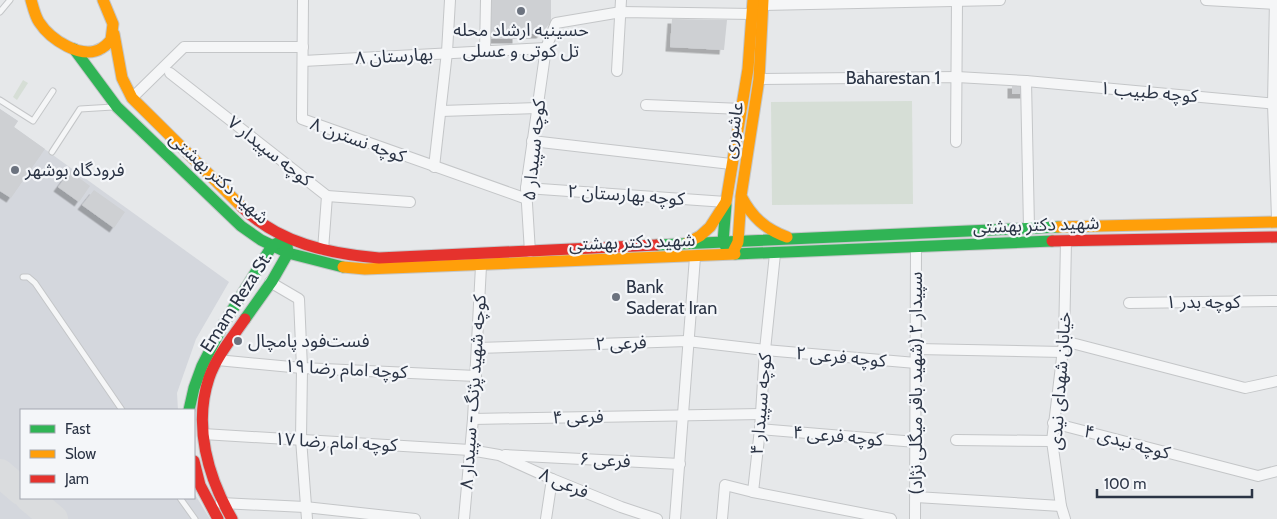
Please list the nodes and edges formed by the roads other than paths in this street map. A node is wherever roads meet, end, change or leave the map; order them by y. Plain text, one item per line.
1 (10, 0) edge
2 (103, 0) edge
3 (303, 0) edge
4 (450, 0) edge
5 (486, 0) edge
6 (621, 0) edge
7 (1000, 0) edge
8 (1206, 0) edge
9 (29, 1) edge
10 (957, 1) edge
11 (760, 2) edge
12 (1276, 3) edge
13 (0, 12) edge
14 (621, 12) junction
15 (753, 14) junction
16 (114, 34) junction
17 (303, 47) junction
18 (546, 48) junction
19 (74, 49) junction
20 (485, 51) junction
21 (447, 52) junction
22 (303, 61) junction
23 (617, 71) dead end
24 (170, 73) dead end
25 (957, 77) junction
26 (759, 79) junction
27 (1026, 81) junction
28 (53, 91) dead end
29 (132, 98) junction
30 (0, 100) edge
31 (1275, 104) edge
32 (646, 105) dead end
33 (117, 107) junction
34 (537, 108) junction
35 (742, 109) junction
36 (441, 111) junction
37 (532, 141) junction
38 (956, 142) dead end
39 (52, 152) dead end
40 (731, 164) junction
41 (434, 167) junction
42 (728, 184) junction
43 (526, 188) junction
44 (742, 191) junction
45 (327, 196) junction
46 (527, 199) junction
47 (410, 202) dead end
48 (726, 202) junction
49 (1277, 218) edge
50 (1277, 222) edge
51 (1029, 228) junction
52 (1277, 237) edge
53 (286, 238) junction
54 (792, 239) junction
55 (1066, 241) junction
56 (723, 242) junction
57 (738, 242) junction
58 (685, 244) junction
59 (272, 246) junction
60 (916, 248) junction
61 (323, 250) junction
62 (530, 252) junction
63 (288, 253) junction
64 (775, 254) junction
65 (731, 256) junction
66 (694, 257) junction
67 (482, 266) junction
68 (23, 277) dead end
69 (270, 282) junction
70 (1277, 302) edge
71 (1129, 303) dead end
72 (223, 326) junction
73 (236, 333) junction
74 (687, 341) junction
75 (1064, 341) junction
76 (477, 348) junction
77 (917, 349) junction
78 (765, 350) junction
79 (1063, 352) junction
80 (217, 360) junction
81 (916, 363) junction
82 (302, 368) junction
83 (476, 376) junction
84 (1277, 381) edge
85 (121, 409) edge
86 (189, 409) edge
87 (683, 414) junction
88 (761, 414) junction
89 (473, 419) junction
90 (1053, 423) junction
91 (760, 429) junction
92 (203, 434) junction
93 (301, 439) junction
94 (956, 440) dead end
95 (1052, 441) junction
96 (916, 442) junction
97 (470, 450) junction
98 (499, 455) junction
99 (680, 464) junction
100 (195, 465) edge
101 (1277, 472) edge
102 (552, 479) junction
103 (753, 492) junction
104 (916, 497) junction
105 (181, 499) edge
106 (221, 503) junction
107 (1062, 506) junction
108 (306, 507) junction
109 (621, 507) junction
110 (195, 519) edge
111 (218, 519) edge
112 (232, 519) edge
113 (307, 519) edge
114 (415, 519) edge
115 (464, 519) edge
116 (546, 519) edge
117 (619, 519) edge
118 (657, 519) edge
119 (676, 519) edge
120 (722, 519) edge
121 (891, 519) edge
122 (915, 519) edge
123 (1065, 519) edge

1 - 13 lane
2 - 16 main road, شهید دکتر بهشتی
3 - 17 street, کوچه نسترن ۸
4 - 21 street
5 - 20 street
6 - 14 street
7 - 10 street
8 - 12 street
9 - 19 main road
10 - 11 street
10 - 25 street
11 - 15 main road, عاشوری
11 - 26 main road, عاشوری
12 - 31 street
14 - 15 street
14 - 18 street, کوچه سپیدار ۵
14 - 23 street
15 - 35 main road, عاشوری
16 - 19 main road
16 - 29 main road, شهید دکتر بهشتی
17 - 22 street, کوچه نسترن ۸
17 - 29 street
18 - 20 street, بهارستان ۸
18 - 34 street, کوچه سپیدار ۵
19 - 33 main road, شهید دکتر بهشتی
20 - 21 street, بهارستان ۸
21 - 22 street, بهارستان ۸
21 - 36 street
22 - 41 street, کوچه نسترن ۸
24 - 45 street, کوچه سپیدار ۷
25 - 26 street, Baharestan 1
25 - 27 street, Baharestan 1
25 - 38 street
26 - 44 main road, عاشوری
27 - 31 street, کوچه طبیب ۱
27 - 51 street
28 - 30 lane
29 - 53 main road, شهید دکتر بهشتی
31 - 49 street
32 - 35 street
33 - 39 lane
33 - 59 main road, شهید دکتر بهشتی
34 - 36 street
34 - 37 street, کوچه سپیدار ۵
35 - 40 main road, عاشوری
36 - 41 street
37 - 40 street
37 - 43 street, کوچه سپیدار ۵
40 - 42 main road, عاشوری
41 - 46 street, کوچه نسترن ۸
42 - 44 main road
42 - 48 main road, عاشوری
43 - 46 street, کوچه سپیدار ۵
43 - 48 street, کوچه بهارستان ۲
44 - 54 main road
44 - 57 main road, عاشوری
45 - 47 street
45 - 61 street, کوچه سپیدار ۷
46 - 62 street, کوچه سپیدار ۵
48 - 56 main road
48 - 58 main road, عاشوری
50 - 51 main road, شهید دکتر بهشتی
51 - 54 main road, شهید دکتر بهشتی
52 - 55 main road, شهید دکتر بهشتی
53 - 59 main road, Emam Reza St.
53 - 61 main road, شهید دکتر بهشتی
53 - 63 main road, Emam Reza St.
54 - 57 main road, شهید دکتر بهشتی
55 - 60 main road, شهید دکتر بهشتی
55 - 75 street, خیابان شهدای نیدی
56 - 57 main road, شهید دکتر بهشتی
56 - 58 main road, شهید دکتر بهشتی
56 - 65 main road
57 - 65 main road
58 - 62 main road, شهید دکتر بهشتی
59 - 63 main road, شهید دکتر بهشتی
59 - 72 main road, Emam Reza St.
60 - 64 main road, شهید دکتر بهشتی
60 - 77 street, سپیدار ۲ (شهید باقر میگلی نژاد)
61 - 62 main road, شهید دکتر بهشتی
63 - 67 main road, شهید دکتر بهشتی
63 - 69 main road, Emam Reza St.
64 - 65 main road, شهید دکتر بهشتی
64 - 78 street, کوچه سپیدار ۴
65 - 66 main road, شهید دکتر بهشتی
66 - 67 main road, شهید دکتر بهشتی
66 - 74 street
67 - 76 street, کوچه شهید پژنگ - سپیدار ۸
68 - 85 lane
69 - 73 main road, Emam Reza St.
69 - 82 street
70 - 71 street, کوچه بدر ۱
72 - 73 main road
72 - 86 main road, Emam Reza St.
73 - 80 main road, Emam Reza St.
74 - 76 street, فرعی ۲
74 - 78 street, فرعی ۲
74 - 87 street
75 - 79 street, خیابان شهدای نیدی
75 - 84 street
76 - 83 street, کوچه شهید پژنگ - سپیدار ۸
77 - 79 street
77 - 81 street, سپیدار ۲ (شهید باقر میگلی نژاد)
78 - 81 street, کوچه فرعی ۲
78 - 88 street, کوچه سپیدار ۴
79 - 90 street, خیابان شهدای نیدی
80 - 82 street, کوچه امام رضا ۱۹
80 - 92 main road, Emam Reza St.
81 - 96 street, سپیدار ۲ (شهید باقر میگلی نژاد)
82 - 83 street, کوچه امام رضا ۱۹
82 - 93 street
83 - 89 street, کوچه شهید پژنگ - سپیدار ۸
87 - 88 street
87 - 89 street, فرعی ۴
87 - 99 street
88 - 91 street, کوچه سپیدار ۴
89 - 97 street, کوچه شهید پژنگ - سپیدار ۸
90 - 95 street, خیابان شهدای نیدی
90 - 101 street, کوچه نیدی ۴
91 - 96 street, کوچه فرعی ۴
91 - 103 street, کوچه سپیدار ۴
92 - 93 street, کوچه امام رضا ۱۷
92 - 106 main road, Emam Reza St.
93 - 97 street, کوچه امام رضا ۱۷
93 - 108 street
94 - 95 street
95 - 107 street, خیابان شهدای نیدی
96 - 104 street, سپیدار ۲ (شهید باقر میگلی نژاد)
97 - 98 street, فرعی ۸
97 - 115 street, کوچه شهید پژنگ - سپیدار ۸
98 - 99 street, فرعی ۶
98 - 102 street, فرعی ۸
99 - 119 street
100 - 111 main road
102 - 109 street, فرعی ۸
102 - 116 street
103 - 120 street
103 - 121 street
104 - 107 street
104 - 122 street, سپیدار ۲ (شهید باقر میگلی نژاد)
105 - 110 lane
106 - 108 street
106 - 112 main road, Emam Reza St.
107 - 123 street, خیابان شهدای نیدی
108 - 113 street
108 - 114 street
109 - 117 street
109 - 118 street, فرعی ۸

